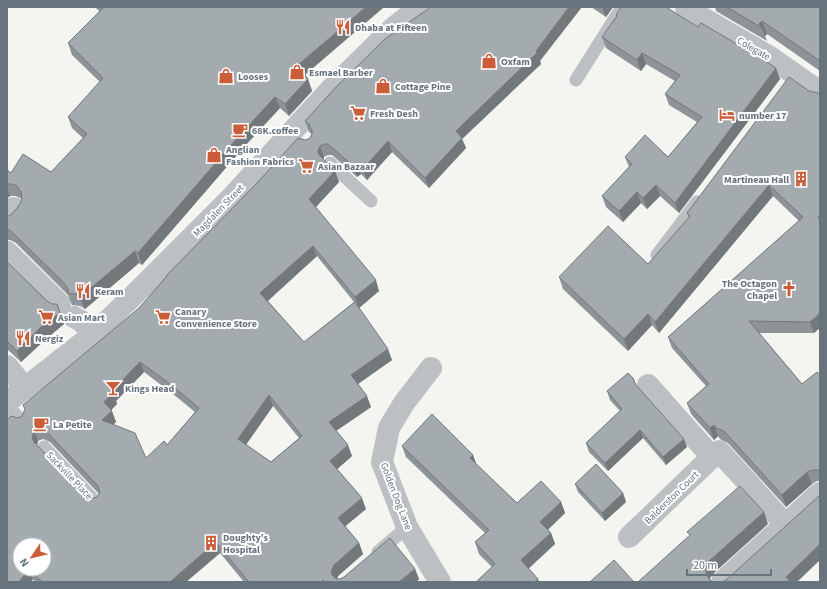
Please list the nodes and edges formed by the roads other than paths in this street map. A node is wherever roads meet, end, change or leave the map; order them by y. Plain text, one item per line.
1 (419, 7) edge
2 (622, 7) edge
3 (686, 7) edge
4 (576, 80) dead end
5 (820, 92) edge
6 (330, 163) edge
7 (706, 190) edge
8 (371, 201) dead end
9 (7, 252) edge
10 (651, 262) edge
11 (94, 334) junction
12 (7, 366) edge
13 (431, 368) dead end
14 (648, 385) dead end
15 (24, 388) junction
16 (7, 403) edge
17 (21, 421) edge
18 (44, 447) edge
19 (712, 457) junction
20 (820, 492) edge
21 (96, 502) edge
22 (785, 524) junction
23 (407, 527) junction
24 (629, 536) dead end
25 (366, 562) edge
26 (440, 582) edge
27 (722, 582) edge

1 - 11 street, Magdalen Street
2 - 4 lane
3 - 5 street, Colegate
6 - 8 lane
7 - 10 lane
9 - 11 street
11 - 15 street, Magdalen Street
12 - 15 street
13 - 23 street, Golden Dog Lane
14 - 19 street
15 - 16 street, Magdalen Street
16 - 17 lane
18 - 21 lane, Sackville Place
19 - 22 street
19 - 24 street, Balderston Court
20 - 22 street
22 - 27 street
23 - 25 lane
23 - 26 street, Golden Dog Lane

